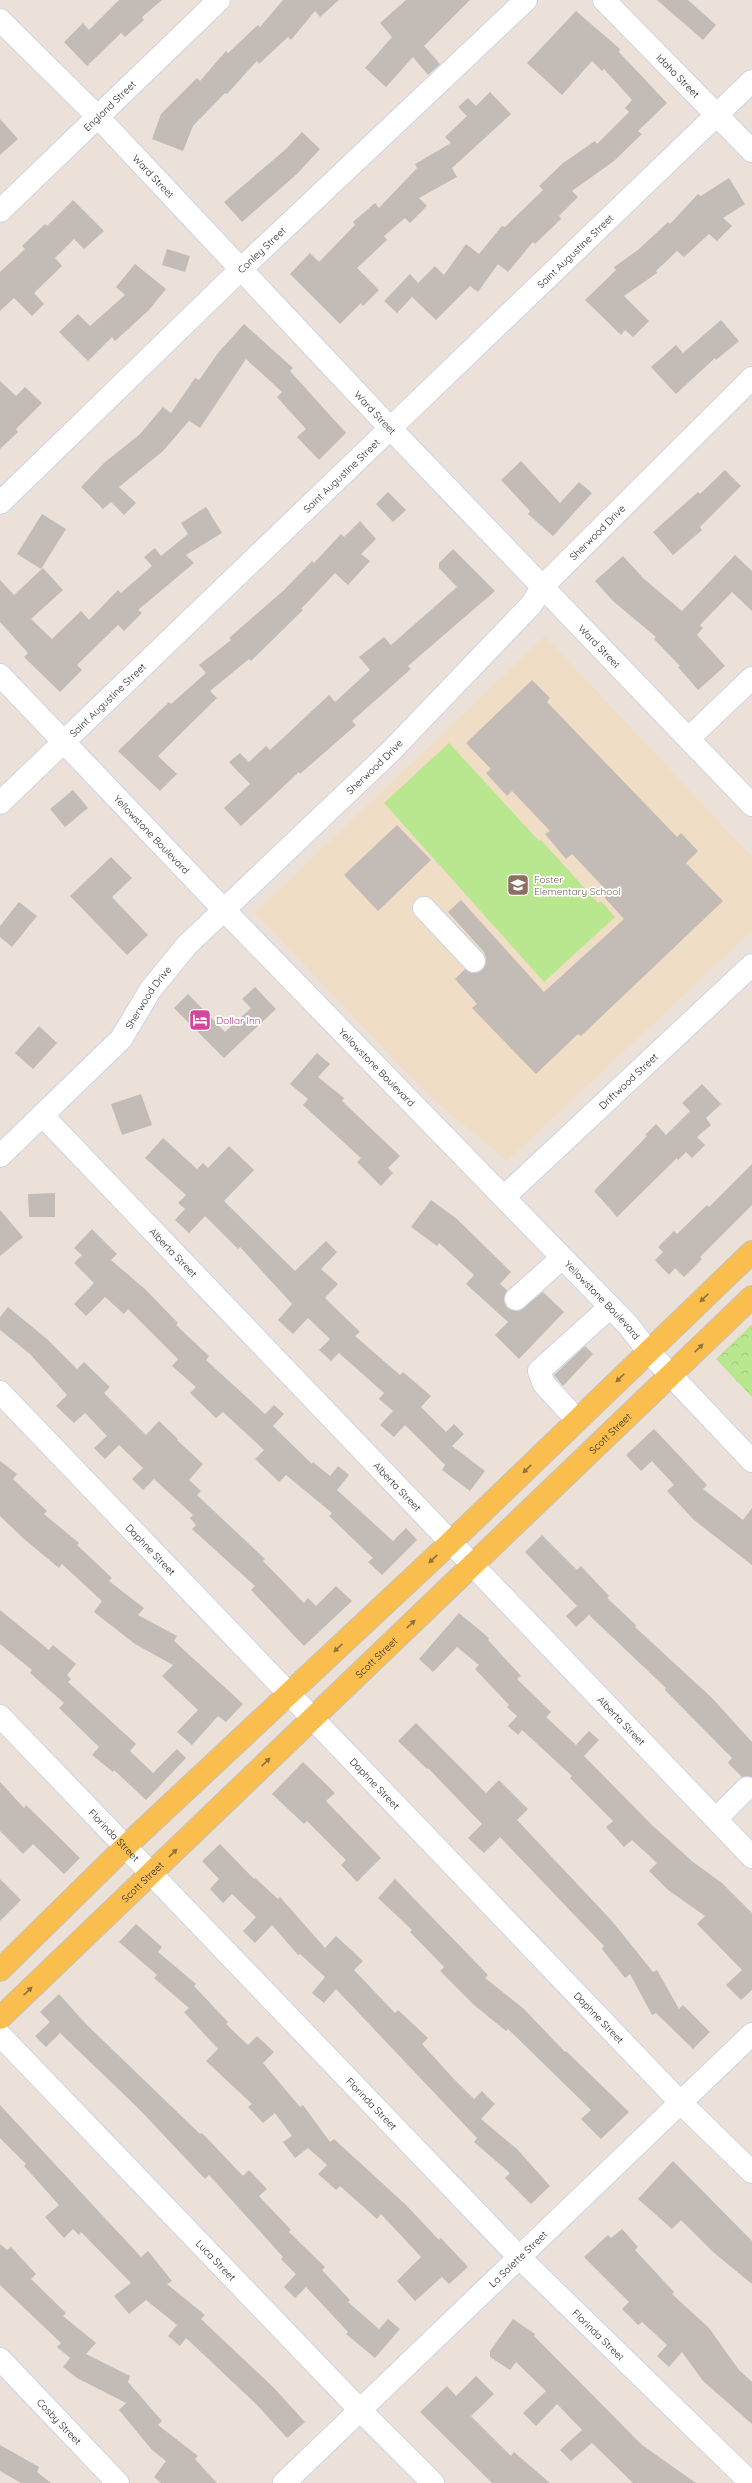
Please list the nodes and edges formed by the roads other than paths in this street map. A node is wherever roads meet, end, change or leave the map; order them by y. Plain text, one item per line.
1 (219, 0) edge
2 (526, 0) edge
3 (604, 0) edge
4 (0, 20) edge
5 (752, 81) edge
6 (717, 115) junction
7 (98, 117) junction
8 (752, 151) edge
9 (0, 211) edge
10 (240, 270) junction
11 (752, 378) edge
12 (390, 428) junction
13 (0, 503) edge
14 (543, 586) junction
15 (0, 674) edge
16 (752, 678) edge
17 (689, 738) junction
18 (65, 742) junction
19 (0, 803) edge
20 (752, 805) edge
21 (424, 908) dead end
22 (224, 910) junction
23 (474, 961) dead end
24 (752, 965) edge
25 (42, 1115) junction
26 (0, 1156) edge
27 (504, 1197) junction
28 (752, 1252) edge
29 (562, 1258) junction
30 (752, 1297) edge
31 (516, 1299) dead end
32 (610, 1307) junction
33 (648, 1351) junction
34 (670, 1374) junction
35 (0, 1392) edge
36 (577, 1420) junction
37 (752, 1461) edge
38 (450, 1543) junction
39 (472, 1566) junction
40 (290, 1694) junction
41 (0, 1716) edge
42 (312, 1717) junction
43 (747, 1788) dead end
44 (716, 1819) junction
45 (125, 1847) junction
46 (752, 1857) edge
47 (151, 1874) junction
48 (0, 1970) edge
49 (0, 2018) edge
50 (752, 2034) edge
51 (0, 2036) edge
52 (682, 2103) junction
53 (752, 2172) edge
54 (520, 2258) junction
55 (0, 2359) edge
56 (359, 2410) junction
57 (118, 2483) edge
58 (284, 2483) edge
59 (433, 2483) edge
60 (751, 2483) edge

1 - 7 street, England Street
2 - 10 street, Conley Street
3 - 6 street, Idaho Street
4 - 7 street, Ward Street
5 - 6 street, Saint Augustine Street
6 - 8 street, Idaho Street
6 - 12 street, Saint Augustine Street
7 - 9 street, England Street
7 - 10 street, Ward Street
10 - 12 street, Ward Street
10 - 13 street, Conley Street
11 - 14 street, Sherwood Drive
12 - 14 street, Ward Street
12 - 18 street, Saint Augustine Street
14 - 17 street, Ward Street
14 - 22 street, Sherwood Drive
15 - 18 street, Yellowstone Boulevard
16 - 17 street
17 - 20 street, Ward Street
18 - 19 street, Saint Augustine Street
18 - 22 street, Yellowstone Boulevard
21 - 23 street
22 - 25 street, Sherwood Drive
22 - 27 street, Yellowstone Boulevard
24 - 27 street, Driftwood Street
25 - 26 street, Sherwood Drive
25 - 38 street, Alberta Street
27 - 29 street, Yellowstone Boulevard
28 -> 33 main road
29 - 31 street
29 - 32 street, Yellowstone Boulevard
34 -> 30 main road, Scott Street
32 - 33 street, Yellowstone Boulevard
32 - 36 street
33 - 34 street, Yellowstone Boulevard
33 -> 36 main road
34 - 37 street, Yellowstone Boulevard
34 - 39 main road, Scott Street
35 - 40 street, Daphne Street
36 -> 38 main road
38 - 39 street, Alberta Street
38 -> 40 main road
42 -> 39 main road, Scott Street
39 - 44 street, Alberta Street
40 - 42 street, Daphne Street
40 - 45 main road
41 - 45 street, Florinda Street
47 -> 42 main road, Scott Street
42 - 52 street, Daphne Street
43 - 44 street
44 - 46 street, Alberta Street
45 - 47 street, Florinda Street
45 - 48 main road
49 -> 47 main road, Scott Street
47 - 54 street, Florinda Street
50 - 52 street, La Salette Street
51 - 56 street, Luca Street
52 - 53 street, Daphne Street
52 - 54 street, La Salette Street
54 - 56 street, La Salette Street
54 - 60 street, Florinda Street
55 - 57 street, Cosby Street
56 - 58 street, La Salette Street
56 - 59 street, Luca Street

